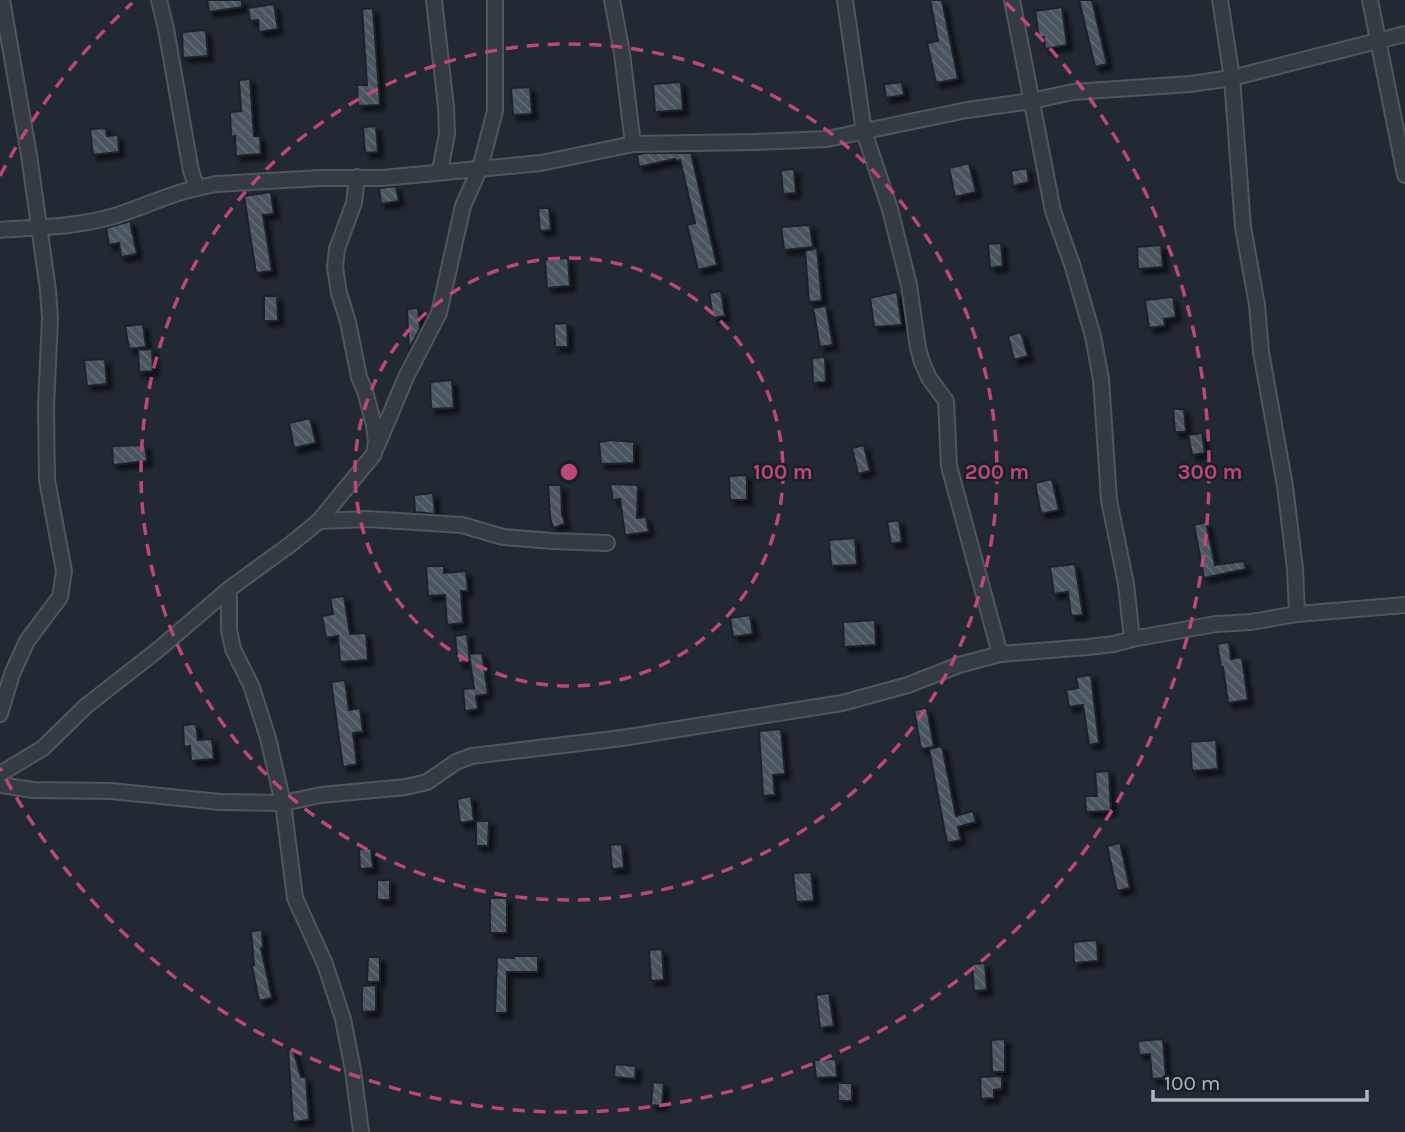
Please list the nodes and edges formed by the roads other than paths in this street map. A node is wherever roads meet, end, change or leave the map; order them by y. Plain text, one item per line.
1 (2, 0) edge
2 (159, 0) edge
3 (434, 0) edge
4 (495, 0) edge
5 (612, 0) edge
6 (845, 0) edge
7 (1012, 0) edge
8 (1220, 0) edge
9 (1370, 0) edge
10 (1405, 33) edge
11 (1377, 40) junction
12 (1232, 78) junction
13 (1031, 101) junction
14 (864, 132) junction
15 (633, 144) junction
16 (480, 168) junction
17 (440, 172) junction
18 (1405, 176) edge
19 (357, 177) junction
20 (197, 188) junction
21 (39, 227) junction
22 (0, 230) edge
23 (374, 454) junction
24 (319, 521) junction
25 (607, 543) dead end
26 (229, 589) junction
27 (1405, 605) edge
28 (1297, 614) junction
29 (1132, 639) junction
30 (1000, 654) junction
31 (0, 714) edge
32 (0, 774) edge
33 (0, 785) edge
34 (283, 803) junction
35 (361, 1132) edge

1 - 21 street
2 - 20 street
3 - 17 street
4 - 16 street
5 - 15 street
6 - 14 street
7 - 13 street
8 - 12 street
9 - 11 street
10 - 11 street
11 - 12 street
11 - 18 street
12 - 13 street
12 - 28 street
13 - 14 street
13 - 29 street
14 - 15 street
14 - 30 street
15 - 16 street
16 - 17 street
16 - 23 street
17 - 19 street
19 - 20 street
19 - 23 street
20 - 21 street
21 - 22 street
21 - 31 street
23 - 24 street
24 - 25 street
24 - 26 street
26 - 32 street
26 - 34 street
27 - 28 street
28 - 29 street
29 - 30 street
30 - 34 street
33 - 34 street
34 - 35 street

